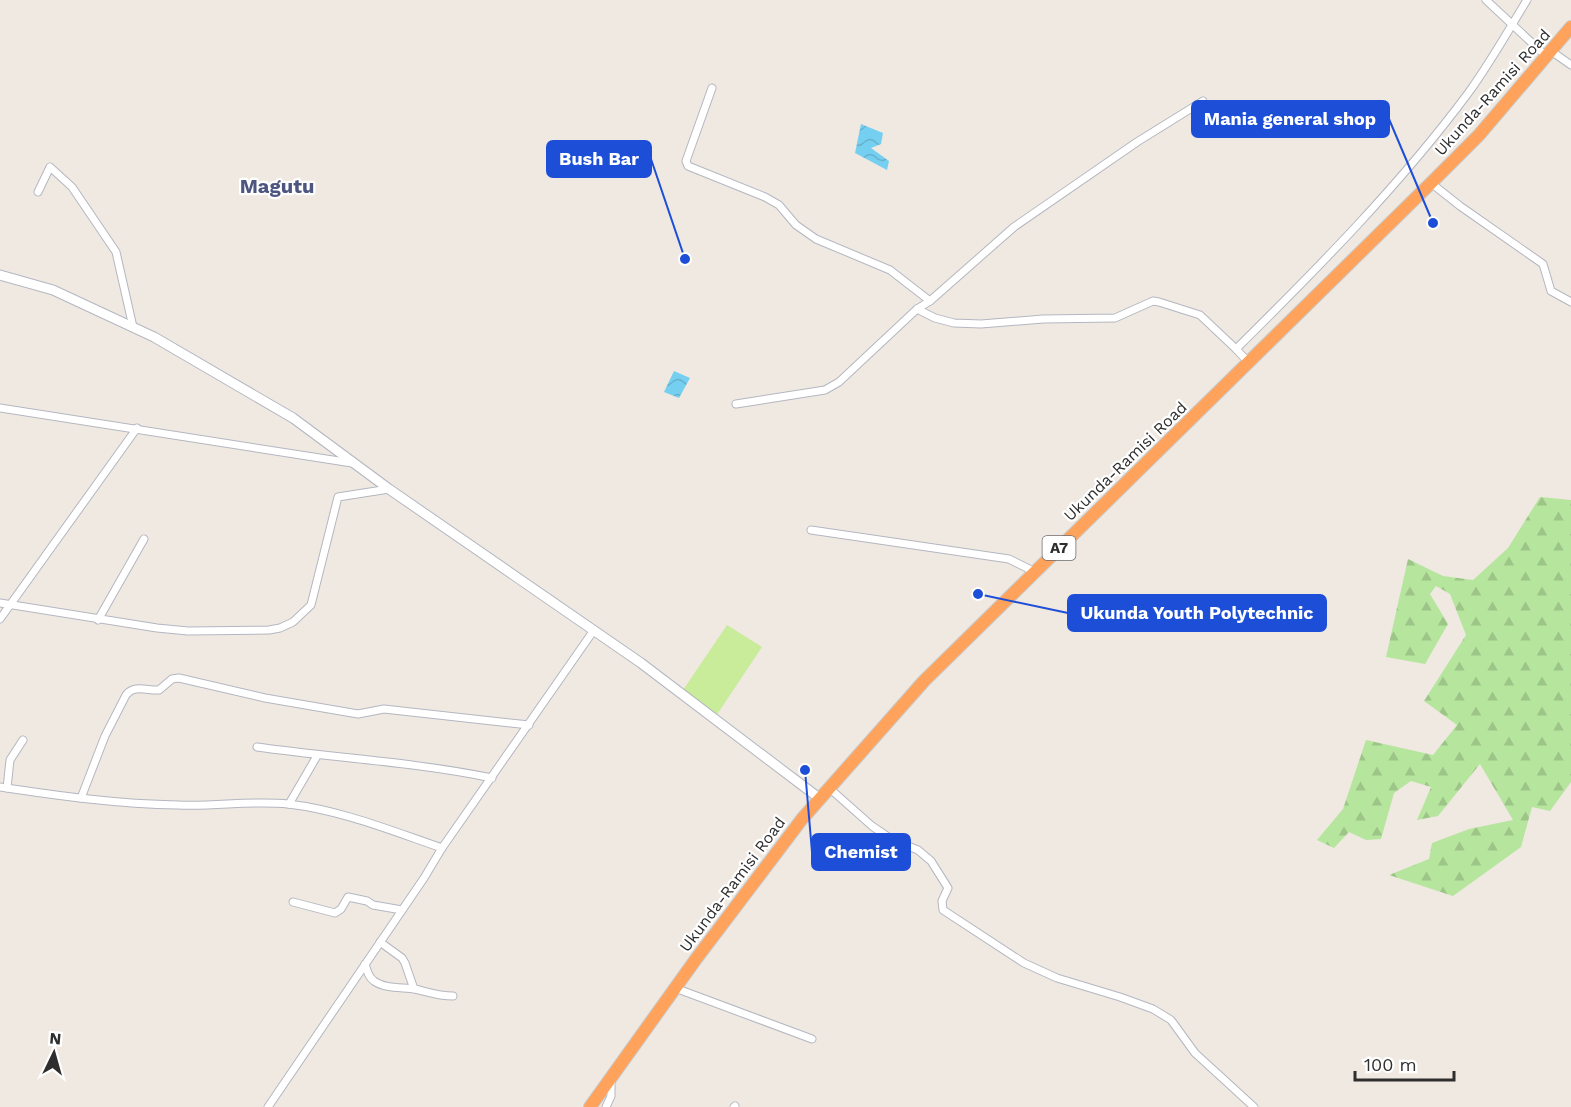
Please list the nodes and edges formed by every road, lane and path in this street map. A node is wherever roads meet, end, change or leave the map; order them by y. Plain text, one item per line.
1 (1486, 0) edge
2 (1527, 0) edge
3 (1512, 25) junction
4 (1571, 27) edge
5 (1549, 54) junction
6 (1571, 65) edge
7 (712, 88) dead end
8 (1203, 101) dead end
9 (1431, 183) junction
10 (38, 192) dead end
11 (0, 275) edge
12 (930, 302) junction
13 (1571, 302) edge
14 (917, 309) junction
15 (133, 327) junction
16 (1236, 349) junction
17 (1249, 363) junction
18 (736, 404) dead end
19 (0, 408) edge
20 (137, 428) junction
21 (352, 463) junction
22 (388, 489) junction
23 (811, 530) dead end
24 (144, 539) dead end
25 (1035, 572) junction
26 (0, 603) edge
27 (11, 604) junction
28 (0, 619) edge
29 (98, 620) junction
30 (594, 630) junction
31 (530, 725) junction
32 (23, 740) dead end
33 (257, 747) dead end
34 (317, 756) junction
35 (492, 778) junction
36 (828, 787) junction
37 (4, 788) edge
38 (81, 798) junction
39 (819, 798) junction
40 (290, 804) junction
41 (442, 848) junction
42 (293, 902) dead end
43 (402, 910) junction
44 (380, 942) junction
45 (365, 964) junction
46 (675, 988) junction
47 (414, 989) junction
48 (453, 996) dead end
49 (812, 1039) dead end
50 (611, 1078) junction
51 (268, 1107) edge
52 (590, 1107) edge
53 (606, 1107) edge
54 (1254, 1107) edge

1 - 3 street
2 - 3 street
3 - 5 street
3 - 16 street
4 - 5 highway, Ukunda-Ramisi Road / A7
5 - 6 street
5 - 9 highway, Ukunda-Ramisi Road / A7
7 - 12 street
8 - 12 street
9 - 13 street
9 - 17 highway, Ukunda-Ramisi Road / A7
10 - 15 street
11 - 15 street
12 - 14 street
14 - 16 street
14 - 18 street
15 - 21 street
16 - 17 street
17 - 25 highway, Ukunda-Ramisi Road / A7
19 - 20 street
20 - 21 street
20 - 27 street
21 - 22 street
22 - 29 street
22 - 30 street
23 - 25 street
24 - 29 street
25 - 36 highway, Ukunda-Ramisi Road / A7
26 - 27 street
27 - 28 street
27 - 29 street
30 - 31 street
30 - 39 street
31 - 35 street
31 - 38 street
32 - 37 street
33 - 34 street
34 - 35 street
34 - 40 street
35 - 41 street
36 - 39 highway, Ukunda-Ramisi Road / A7
36 - 54 street
37 - 38 street
38 - 40 street
39 - 46 highway, Ukunda-Ramisi Road / A7
40 - 41 street
41 - 43 street
42 - 43 street
43 - 44 street
44 - 45 street
44 - 47 street
45 - 47 street
45 - 51 street
46 - 49 street
46 - 50 highway, Ukunda-Ramisi Road / A7
47 - 48 street
50 - 52 highway, Ukunda-Ramisi Road / A7
50 - 53 street

